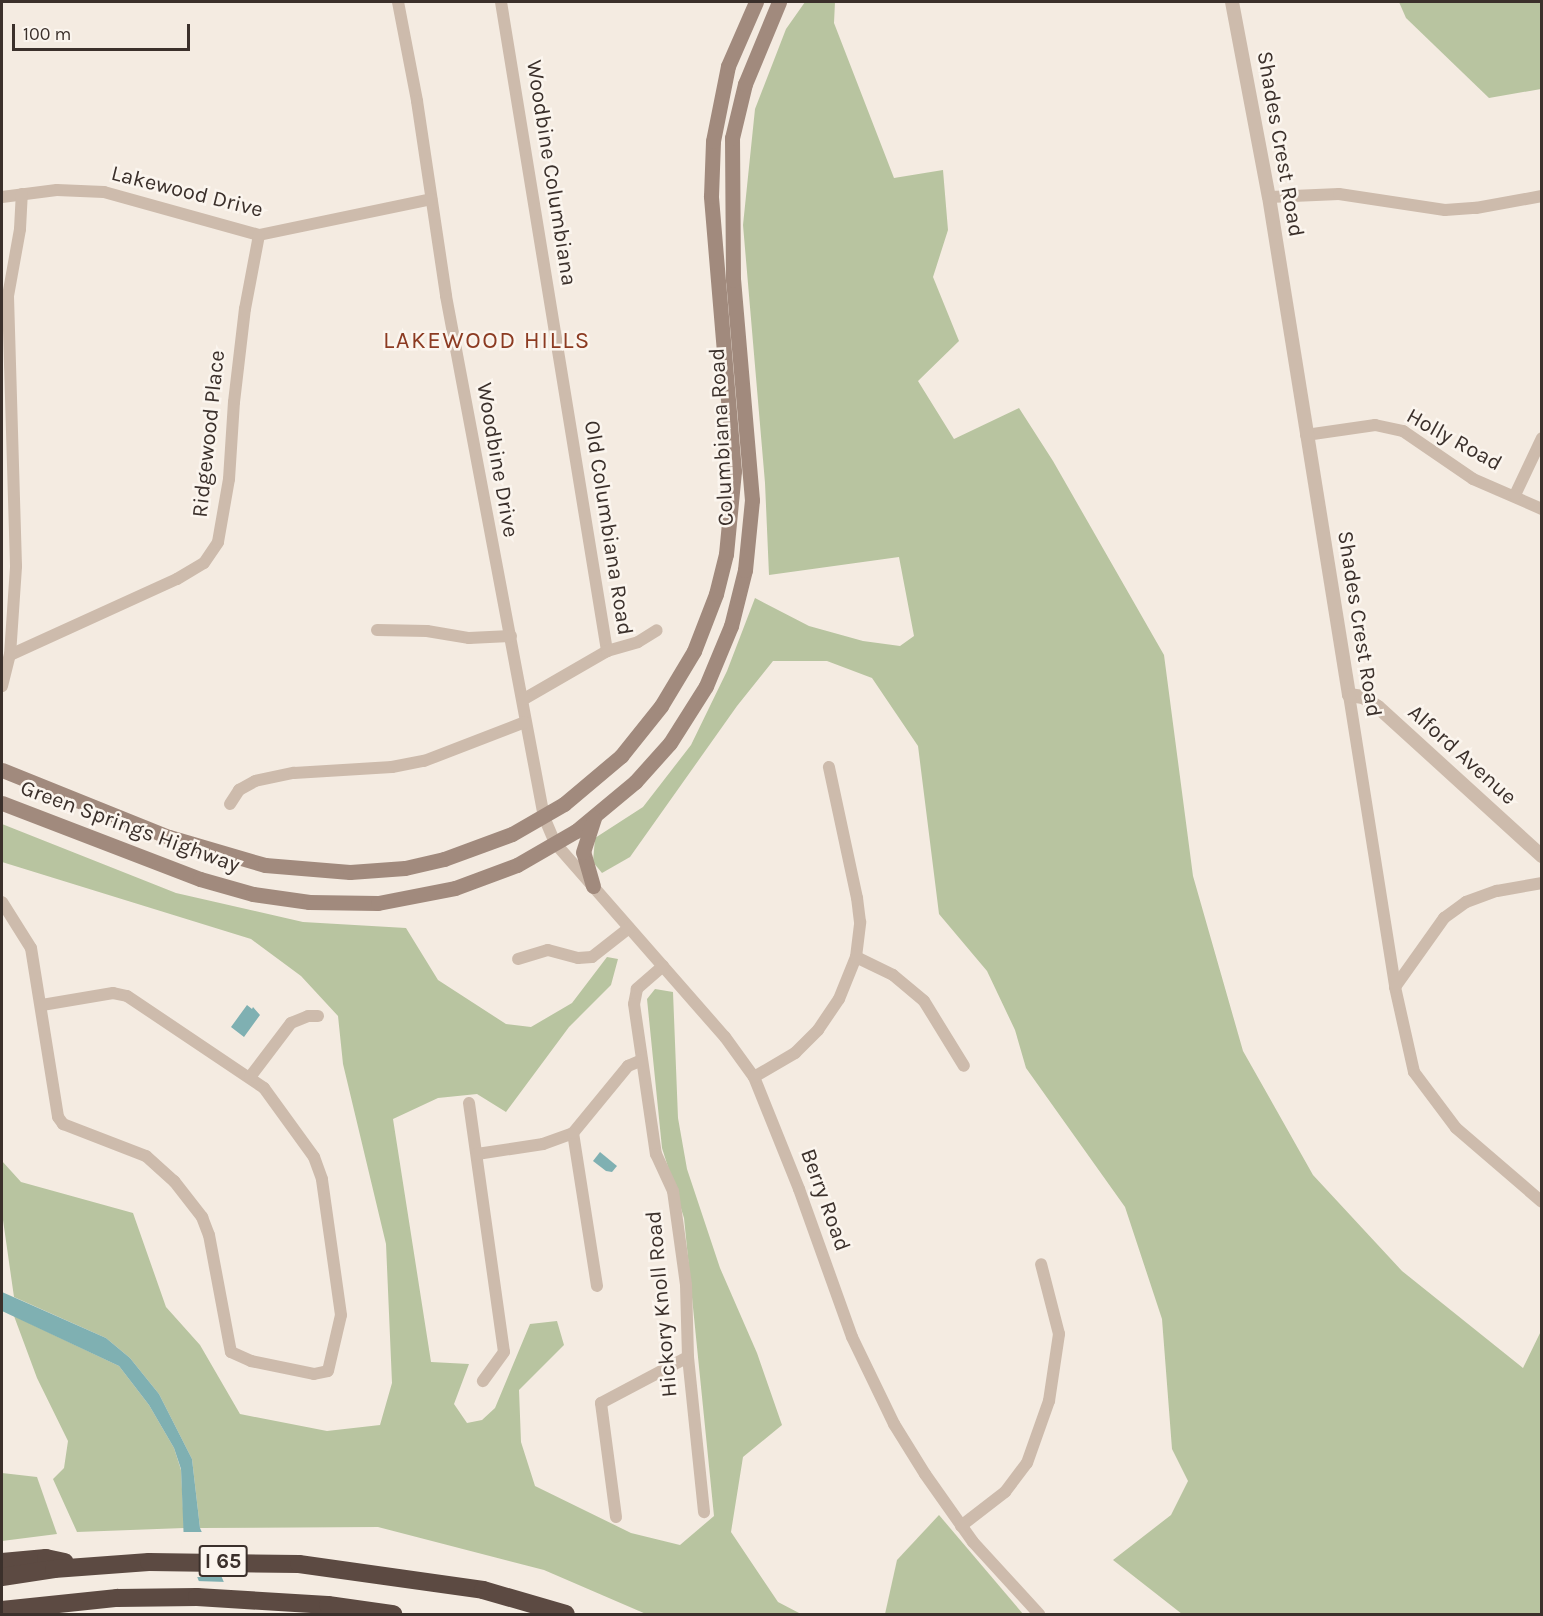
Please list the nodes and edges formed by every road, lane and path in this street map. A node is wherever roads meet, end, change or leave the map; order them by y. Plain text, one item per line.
1 (398, 2) edge
2 (501, 2) edge
3 (756, 2) edge
4 (778, 2) edge
5 (1232, 2) edge
6 (22, 194) junction
7 (1269, 196) junction
8 (1542, 196) edge
9 (2, 197) edge
10 (431, 199) junction
11 (259, 235) junction
12 (559, 352) joint
13 (1306, 435) junction
14 (1542, 438) edge
15 (751, 470) junction
16 (734, 471) junction
17 (1515, 495) junction
18 (1542, 509) edge
19 (377, 630) dead end
20 (657, 630) dead end
21 (511, 636) junction
22 (607, 651) junction
23 (10, 656) junction
24 (2, 686) edge
25 (1349, 695) junction
26 (524, 699) junction
27 (525, 722) junction
28 (829, 767) dead end
29 (2, 770) edge
30 (2, 803) edge
31 (230, 804) dead end
32 (544, 817) junction
33 (594, 819) junction
34 (555, 843) junction
35 (1542, 856) edge
36 (1542, 883) edge
37 (593, 886) junction
38 (2, 902) edge
39 (629, 927) junction
40 (856, 957) junction
41 (519, 959) dead end
42 (663, 966) junction
43 (1395, 987) junction
44 (42, 1005) junction
45 (318, 1016) dead end
46 (642, 1060) junction
47 (964, 1066) dead end
48 (250, 1077) junction
49 (754, 1077) junction
50 (470, 1103) dead end
51 (573, 1133) junction
52 (477, 1154) junction
53 (1542, 1202) edge
54 (1041, 1264) dead end
55 (597, 1287) dead end
56 (688, 1358) junction
57 (483, 1381) dead end
58 (704, 1512) dead end
59 (616, 1517) dead end
60 (961, 1526) junction
61 (2, 1562) edge
62 (50, 1563) junction
63 (2, 1577) edge
64 (2, 1610) edge
65 (387, 1614) edge
66 (566, 1614) edge
67 (1039, 1614) edge

1 - 10 street, Woodbine Drive
2 - 12 street, Woodbine Columbiana
3 - 16 main road, Columbiana Road
4 - 15 main road, Columbiana Road
5 - 7 street, Shades Crest Road
6 - 9 street, Lakewood Drive
6 - 11 street, Lakewood Drive
6 - 23 street
7 - 8 street
7 - 13 street, Shades Crest Road
10 - 11 street, Lakewood Drive
10 - 21 street, Woodbine Drive
11 - 23 street, Ridgewood Place
12 - 22 street, Old Columbiana Road
13 - 17 street, Holly Road
13 - 25 street, Shades Crest Road
14 - 17 street
15 - 16 main road
15 - 33 main road, Columbiana Road
16 - 32 main road, Columbiana Road
17 - 18 street, Holly Road
19 - 21 street
20 - 22 street
21 - 26 street, Woodbine Drive
22 - 26 street, Old Columbiana Road
23 - 24 street
25 - 35 street, Alford Avenue
25 - 43 street, Shades Crest Road
26 - 27 street, Woodbine Drive
27 - 31 street
27 - 32 street, Woodbine Drive
28 - 40 street
29 - 32 main road, Green Springs Highway
30 - 34 main road, Green Springs Highway
32 - 34 street, Berry Road
33 - 34 main road, Columbiana Road
33 - 37 main road
34 - 37 street, Berry Road
36 - 43 street
37 - 39 street, Berry Road
38 - 44 street
39 - 41 street
39 - 42 street, Berry Road
40 - 47 street
40 - 49 street
42 - 46 street, Hickory Knoll Road
42 - 49 street, Berry Road
43 - 53 street, Shades Crest Road
44 - 48 street
44 - 48 street
45 - 48 street
46 - 51 street
46 - 56 street, Hickory Knoll Road
49 - 60 street, Berry Road
50 - 52 street
51 - 52 street
51 - 55 street
52 - 57 street
54 - 60 street
56 - 58 street, Hickory Knoll Road
56 - 59 street
60 - 67 street, Berry Road
61 - 62 highway
62 - 63 highway, I 65
62 - 66 highway, I 65
64 - 65 highway, I 65

